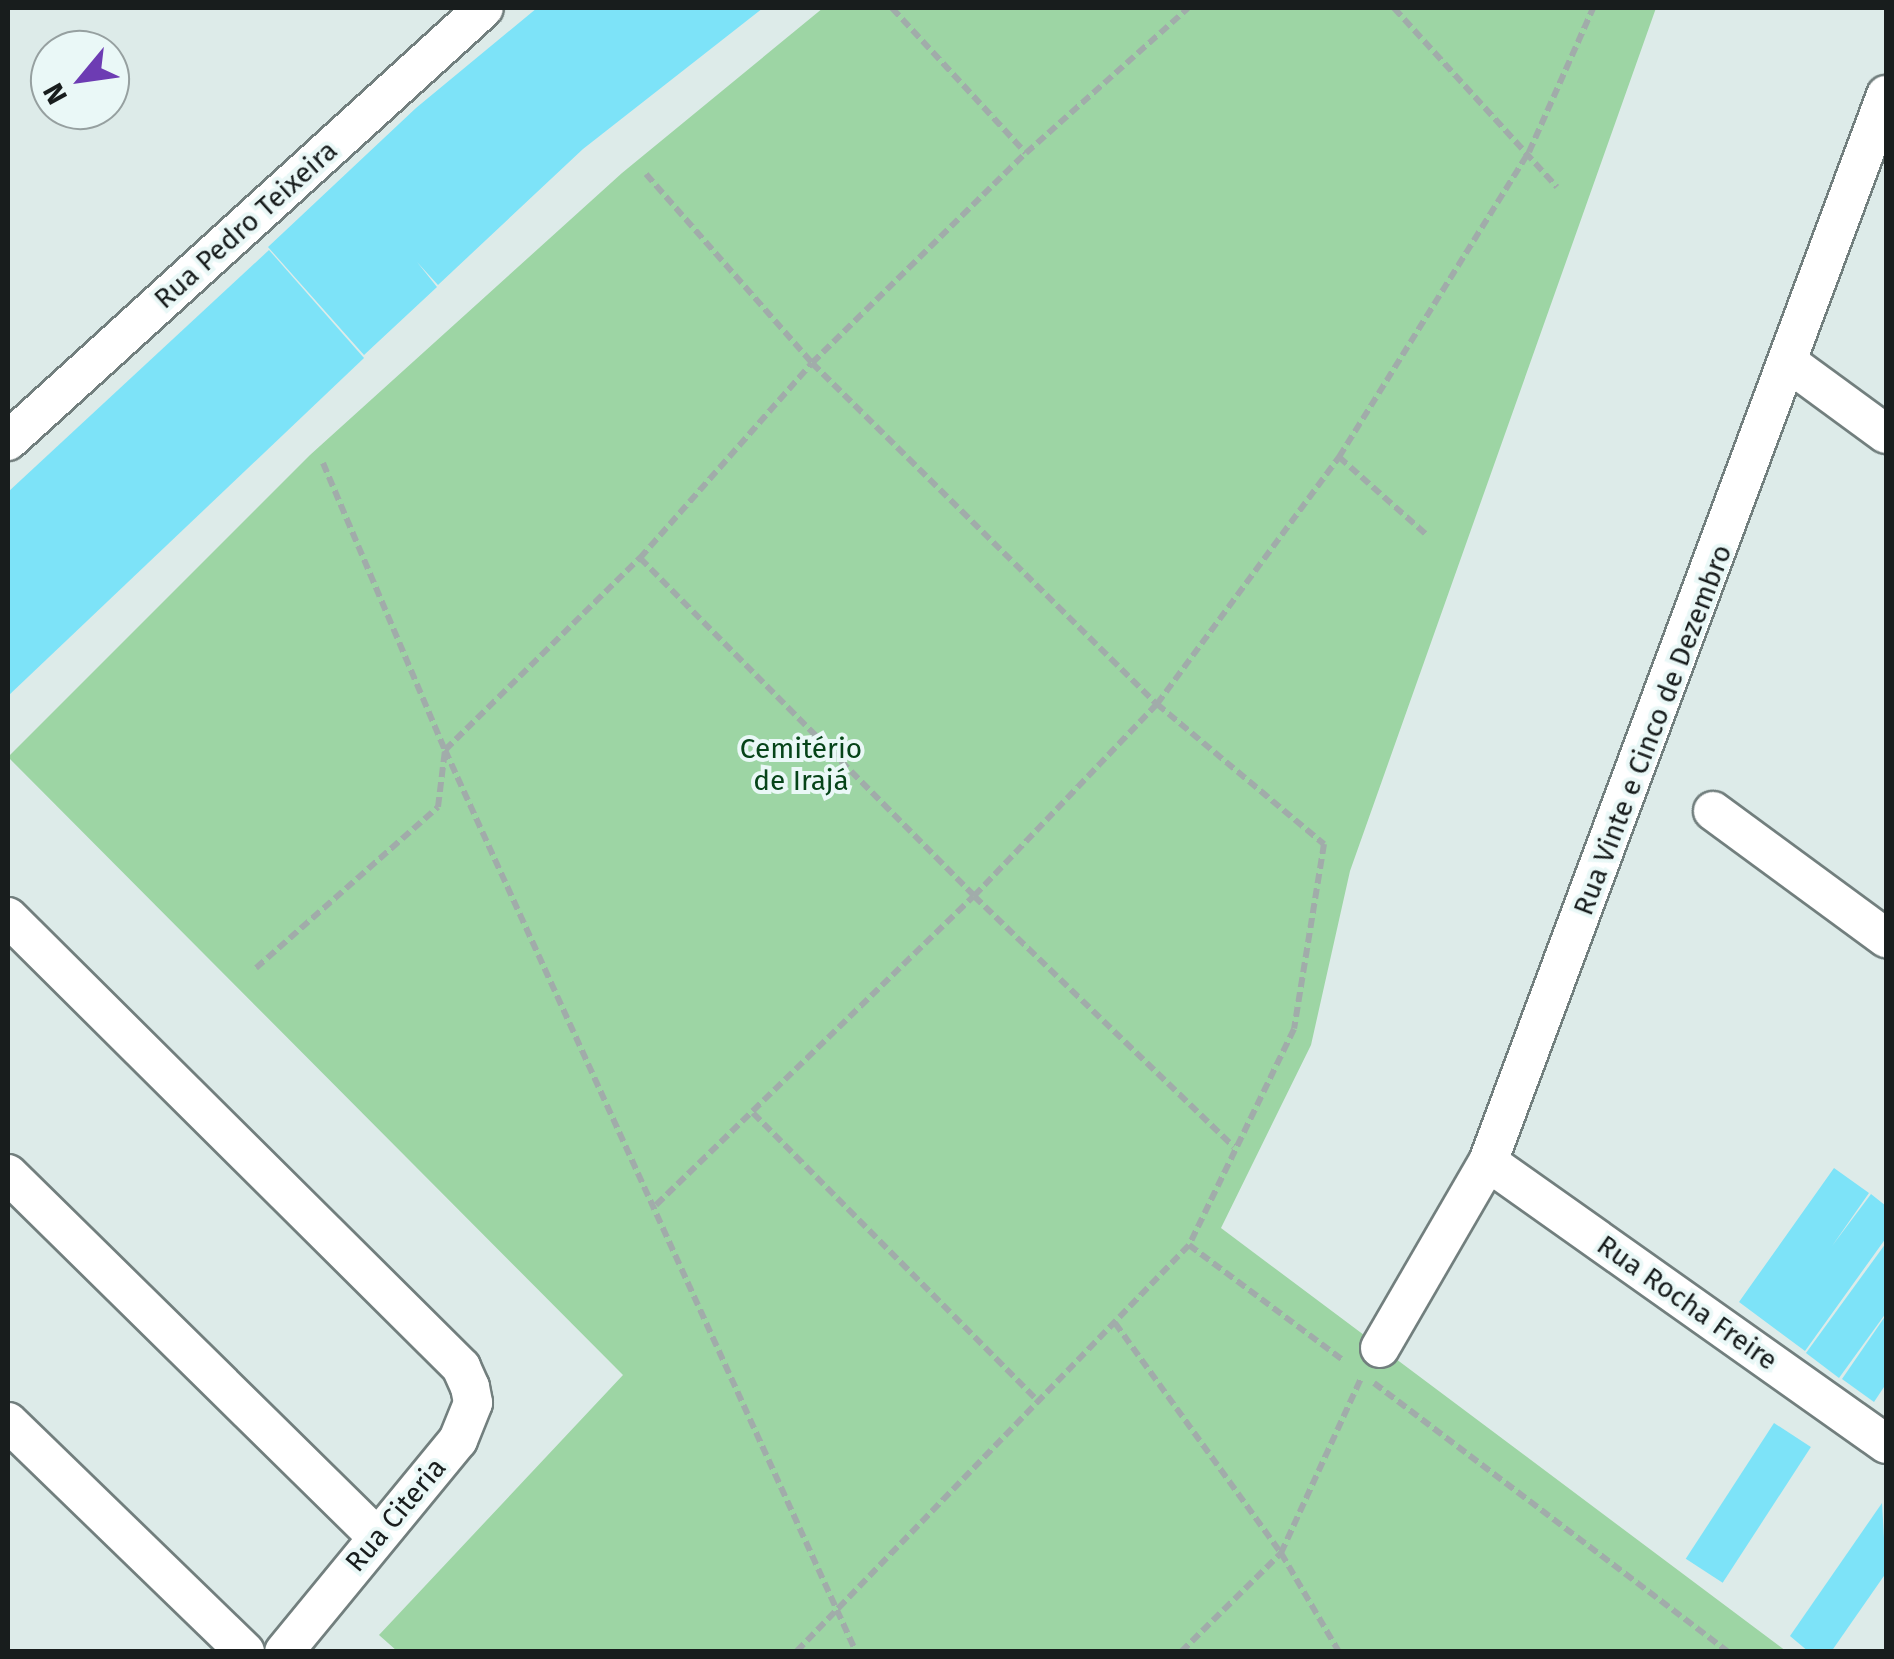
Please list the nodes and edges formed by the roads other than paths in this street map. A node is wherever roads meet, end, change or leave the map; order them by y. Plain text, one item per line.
1 (484, 8) edge
2 (1886, 94) edge
3 (1789, 363) junction
4 (1886, 434) edge
5 (8, 441) edge
6 (1713, 812) dead end
7 (8, 917) edge
8 (1886, 938) edge
9 (1488, 1162) junction
10 (8, 1174) edge
11 (1371, 1361) road end
12 (8, 1422) edge
13 (1886, 1444) edge
14 (377, 1537) junction
15 (245, 1652) edge
16 (284, 1652) edge

1 - 5 street, Rua Pedro Teixeira
2 - 3 street, Rua Vinte e Cinco de Dezembro
3 - 4 street
3 - 9 street, Rua Vinte e Cinco de Dezembro
6 - 8 street
7 - 14 street, Rua Citeria
9 - 11 street, Rua Vinte e Cinco de Dezembro
9 - 13 street, Rua Rocha Freire
10 - 14 street
12 - 15 street
14 - 16 street, Rua Citeria

